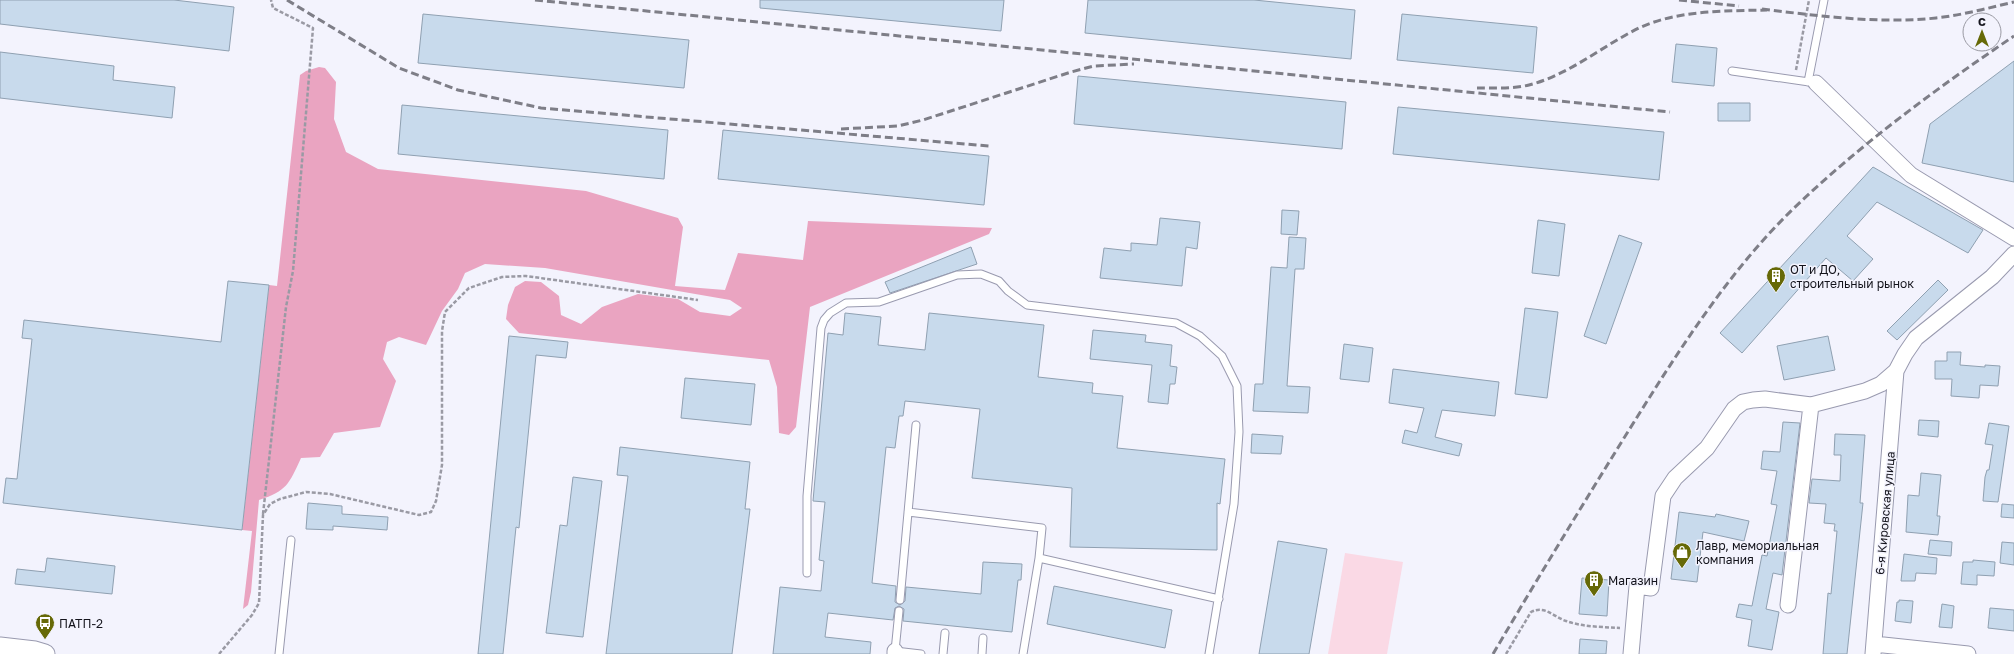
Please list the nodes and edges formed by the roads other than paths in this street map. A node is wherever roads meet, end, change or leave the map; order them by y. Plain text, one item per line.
1 (1824, 0) edge
2 (1732, 71) dead end
3 (1812, 82) junction
4 (2014, 238) edge
5 (2014, 254) edge
6 (1896, 372) junction
7 (1812, 405) junction
8 (916, 425) dead end
9 (908, 512) junction
10 (291, 540) dead end
11 (1039, 558) junction
12 (807, 573) dead end
13 (1219, 599) junction
14 (900, 600) dead end
15 (1788, 605) dead end
16 (899, 611) dead end
17 (946, 633) dead end
18 (983, 638) dead end
19 (0, 647) edge
20 (1874, 649) edge
21 (895, 653) edge
22 (45, 654) edge
23 (279, 654) edge
24 (921, 654) edge
25 (943, 654) edge
26 (982, 654) edge
27 (1023, 654) edge
28 (1209, 654) edge
29 (1631, 654) edge
30 (1968, 654) edge

1 - 3 lane
2 - 3 lane
3 - 4 street
5 - 6 street
6 - 7 street
6 - 20 street, 6-я Кировская улица
7 - 15 street
7 - 29 street
8 - 9 lane
9 - 11 lane
9 - 14 lane
10 - 23 lane
11 - 13 lane
11 - 27 lane
12 - 13 lane
13 - 28 lane
16 - 21 lane
17 - 25 lane
18 - 26 lane
19 - 22 street
20 - 30 street
21 - 24 lane

